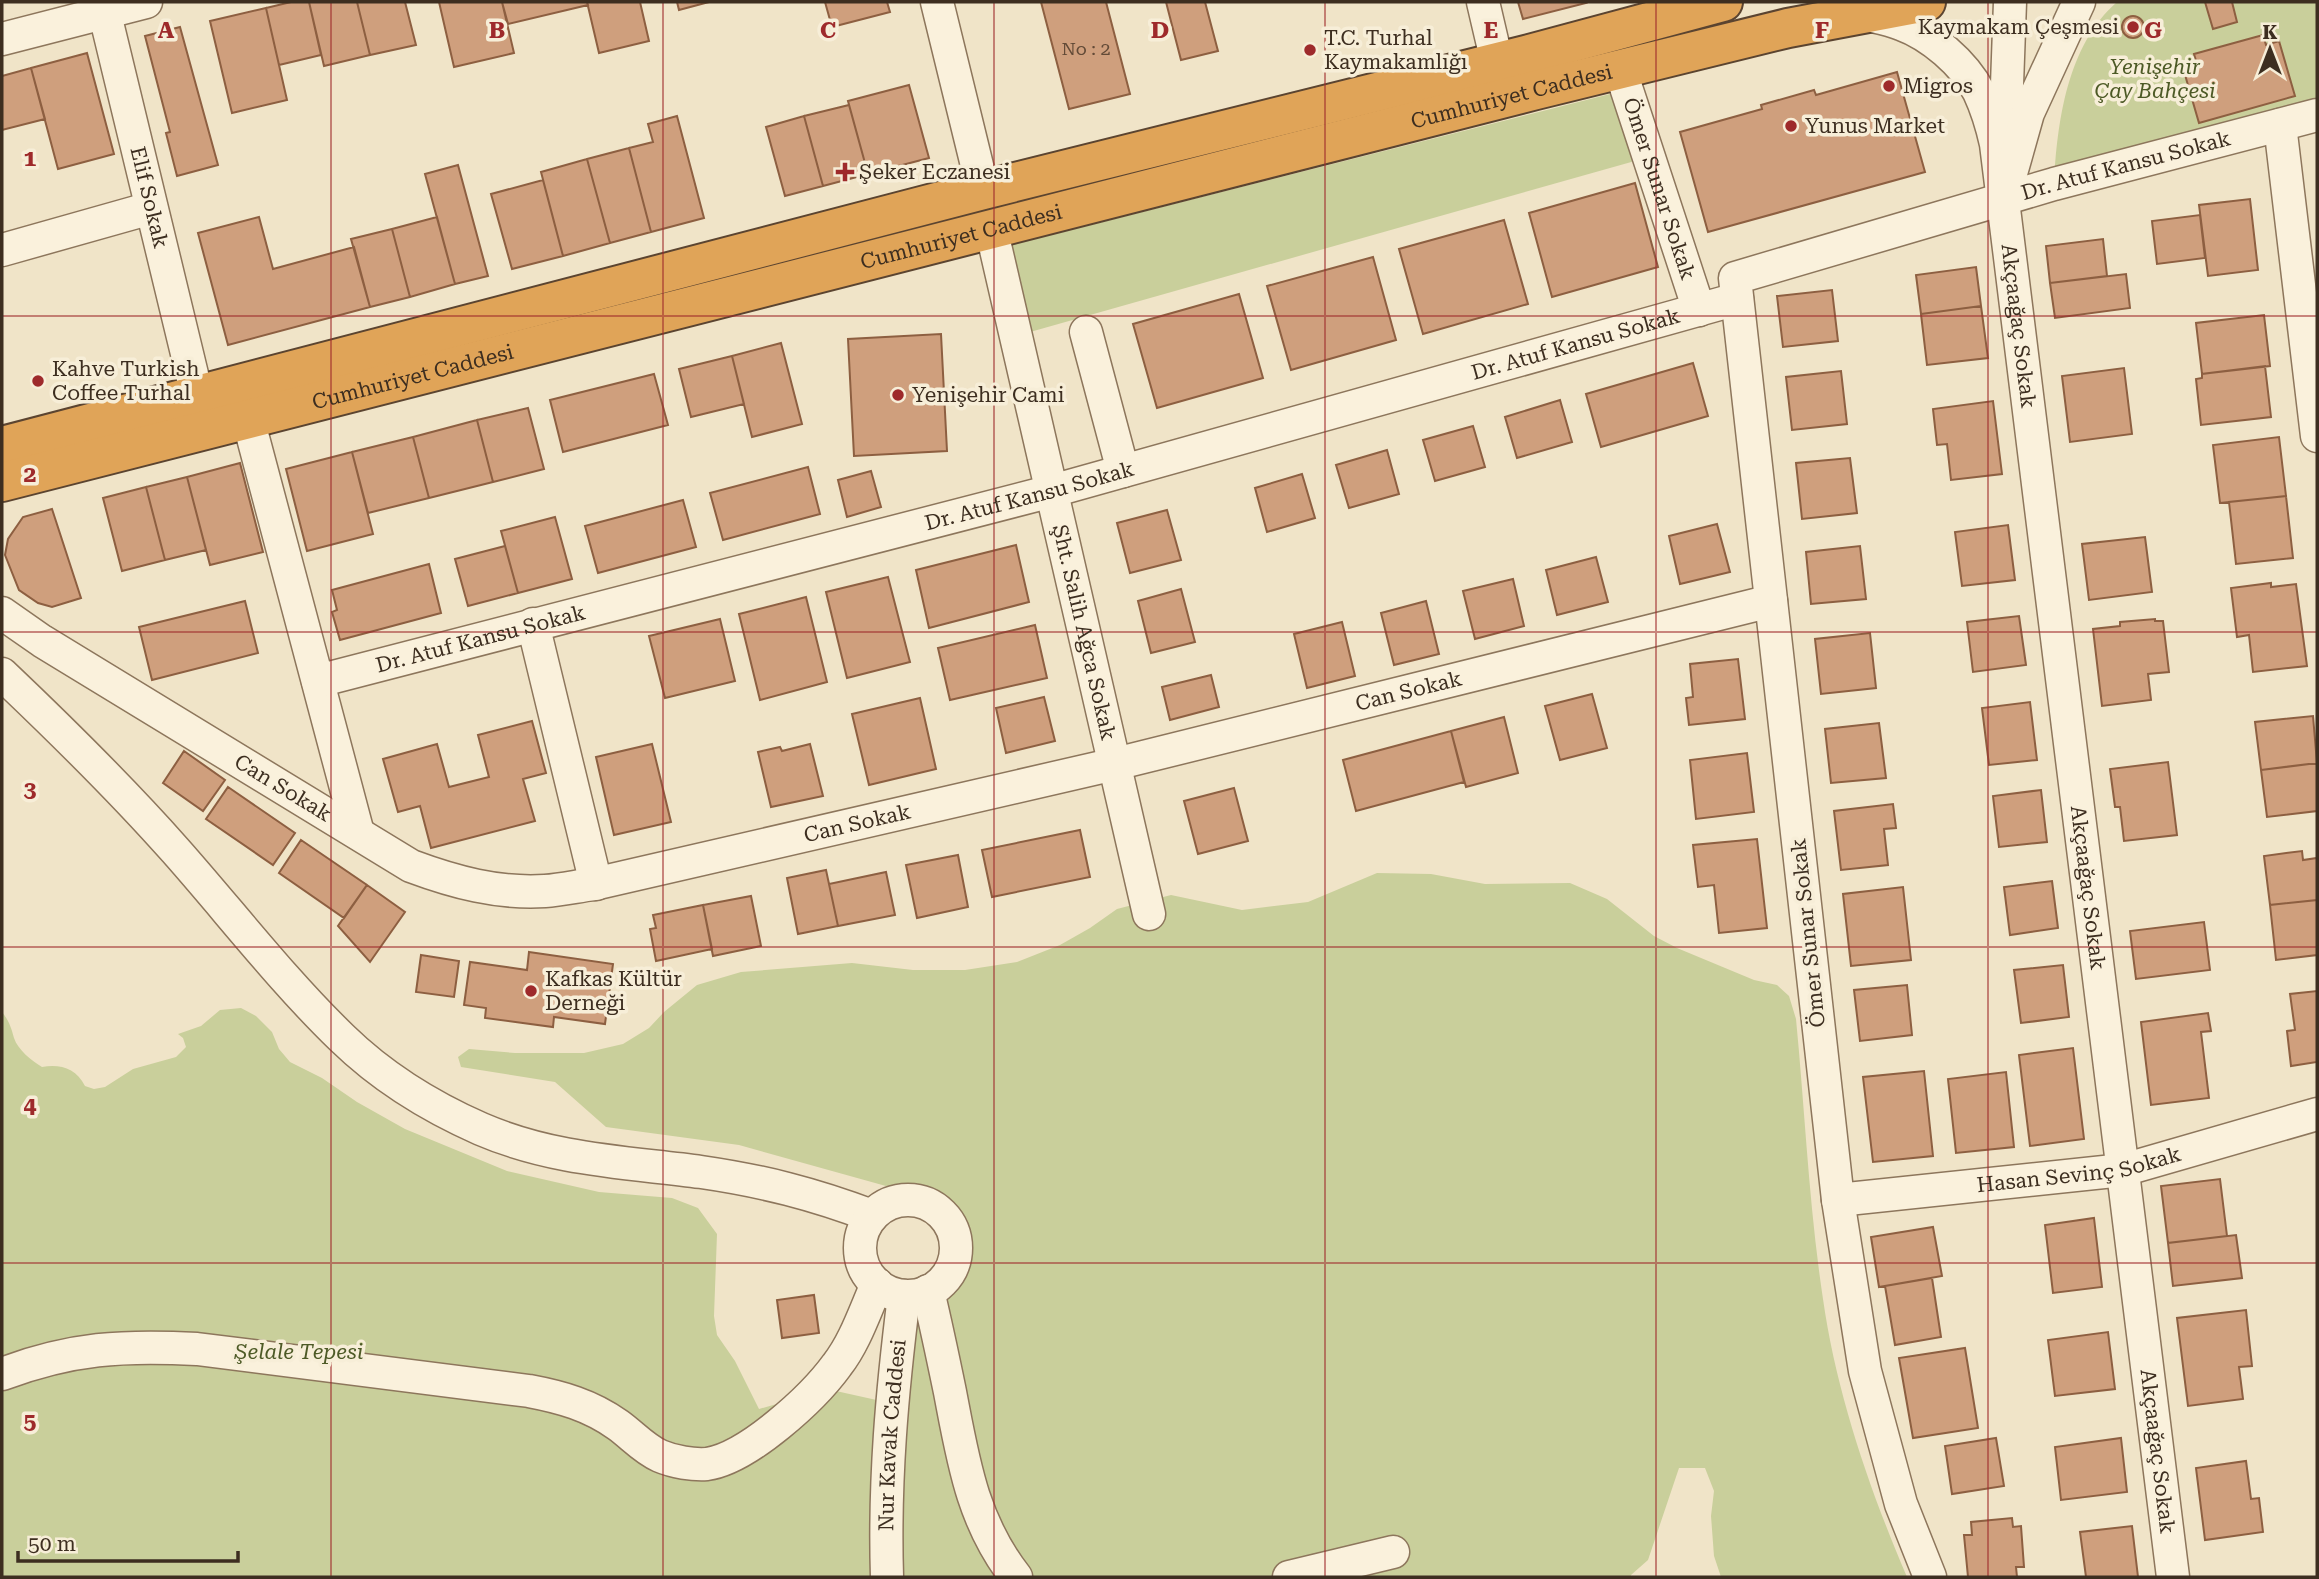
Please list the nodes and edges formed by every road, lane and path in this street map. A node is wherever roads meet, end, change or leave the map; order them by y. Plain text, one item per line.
1 (146, 2) edge
2 (937, 2) edge
3 (1483, 2) edge
4 (1723, 2) edge
5 (1926, 2) edge
6 (2010, 2) edge
7 (2079, 2) edge
8 (103, 7) edge
9 (1862, 14) junction
10 (2, 39) edge
11 (1497, 62) junction
12 (1620, 69) junction
13 (2317, 115) edge
14 (2280, 125) junction
15 (983, 190) junction
16 (2004, 199) junction
17 (151, 208) junction
18 (990, 228) junction
19 (2, 250) edge
20 (1736, 288) junction
21 (1699, 310) junction
22 (1086, 332) dead end
23 (197, 395) junction
24 (248, 418) junction
25 (2317, 436) edge
26 (2, 446) edge
27 (1123, 471) junction
28 (2, 482) edge
29 (1052, 491) junction
30 (1771, 601) junction
31 (2, 613) edge
32 (533, 624) junction
33 (2, 674) edge
34 (318, 681) junction
35 (1115, 764) junction
36 (358, 833) junction
37 (596, 884) junction
38 (1149, 914) dead end
39 (2317, 1114) edge
40 (2123, 1170) junction
41 (1838, 1200) junction
42 (872, 1216) junction
43 (903, 1291) junction
44 (2, 1374) edge
45 (1393, 1552) dead end
46 (887, 1577) edge
47 (1016, 1577) edge
48 (1289, 1577) edge
49 (1930, 1577) edge
50 (2173, 1577) edge

1 - 8 street
2 - 15 street
3 - 11 street
4 - 11 highway, Cumhuriyet Caddesi
5 - 9 highway, Cumhuriyet Caddesi
6 - 16 street
7 - 16 street
8 - 10 street
8 - 17 street, Elif Sokak
9 - 12 highway, Cumhuriyet Caddesi
9 - 16 street
11 - 15 highway, Cumhuriyet Caddesi
12 - 18 highway, Cumhuriyet Caddesi
12 - 21 street, Ömer Sunar Sokak
13 - 14 street, Dr. Atuf Kansu Sokak
14 - 16 street, Dr. Atuf Kansu Sokak
14 - 25 street
15 - 23 highway, Cumhuriyet Caddesi
16 - 20 street, Dr. Atuf Kansu Sokak
16 - 40 street, Akçaağaç Sokak
17 - 19 street
17 - 23 street, Elif Sokak
18 - 24 highway, Cumhuriyet Caddesi
18 - 29 street, Şht. Salih Ağca Sokak
20 - 21 street, Dr. Atuf Kansu Sokak
20 - 30 street, Ömer Sunar Sokak
21 - 27 street, Dr. Atuf Kansu Sokak
22 - 27 street
23 - 26 highway, Cumhuriyet Caddesi
24 - 28 highway, Cumhuriyet Caddesi
24 - 34 street
27 - 29 street, Dr. Atuf Kansu Sokak
29 - 32 street, Dr. Atuf Kansu Sokak
29 - 35 street, Şht. Salih Ağca Sokak
30 - 35 street, Can Sokak
30 - 41 street, Ömer Sunar Sokak
31 - 36 street, Can Sokak
32 - 34 street, Dr. Atuf Kansu Sokak
32 - 37 street
33 - 42 street
34 - 36 street
35 - 37 street, Can Sokak
35 - 38 street, Şht. Salih Ağca Sokak
36 - 37 street, Can Sokak
39 - 40 street, Hasan Sevinç Sokak
40 - 41 street, Hasan Sevinç Sokak
40 - 50 street, Akçaağaç Sokak
41 - 49 street, Ömer Sunar Sokak
42 - 43 street
42 - 43 street
43 - 44 street
43 - 46 street, Nur Kavak Caddesi
43 - 47 street
45 - 48 street

